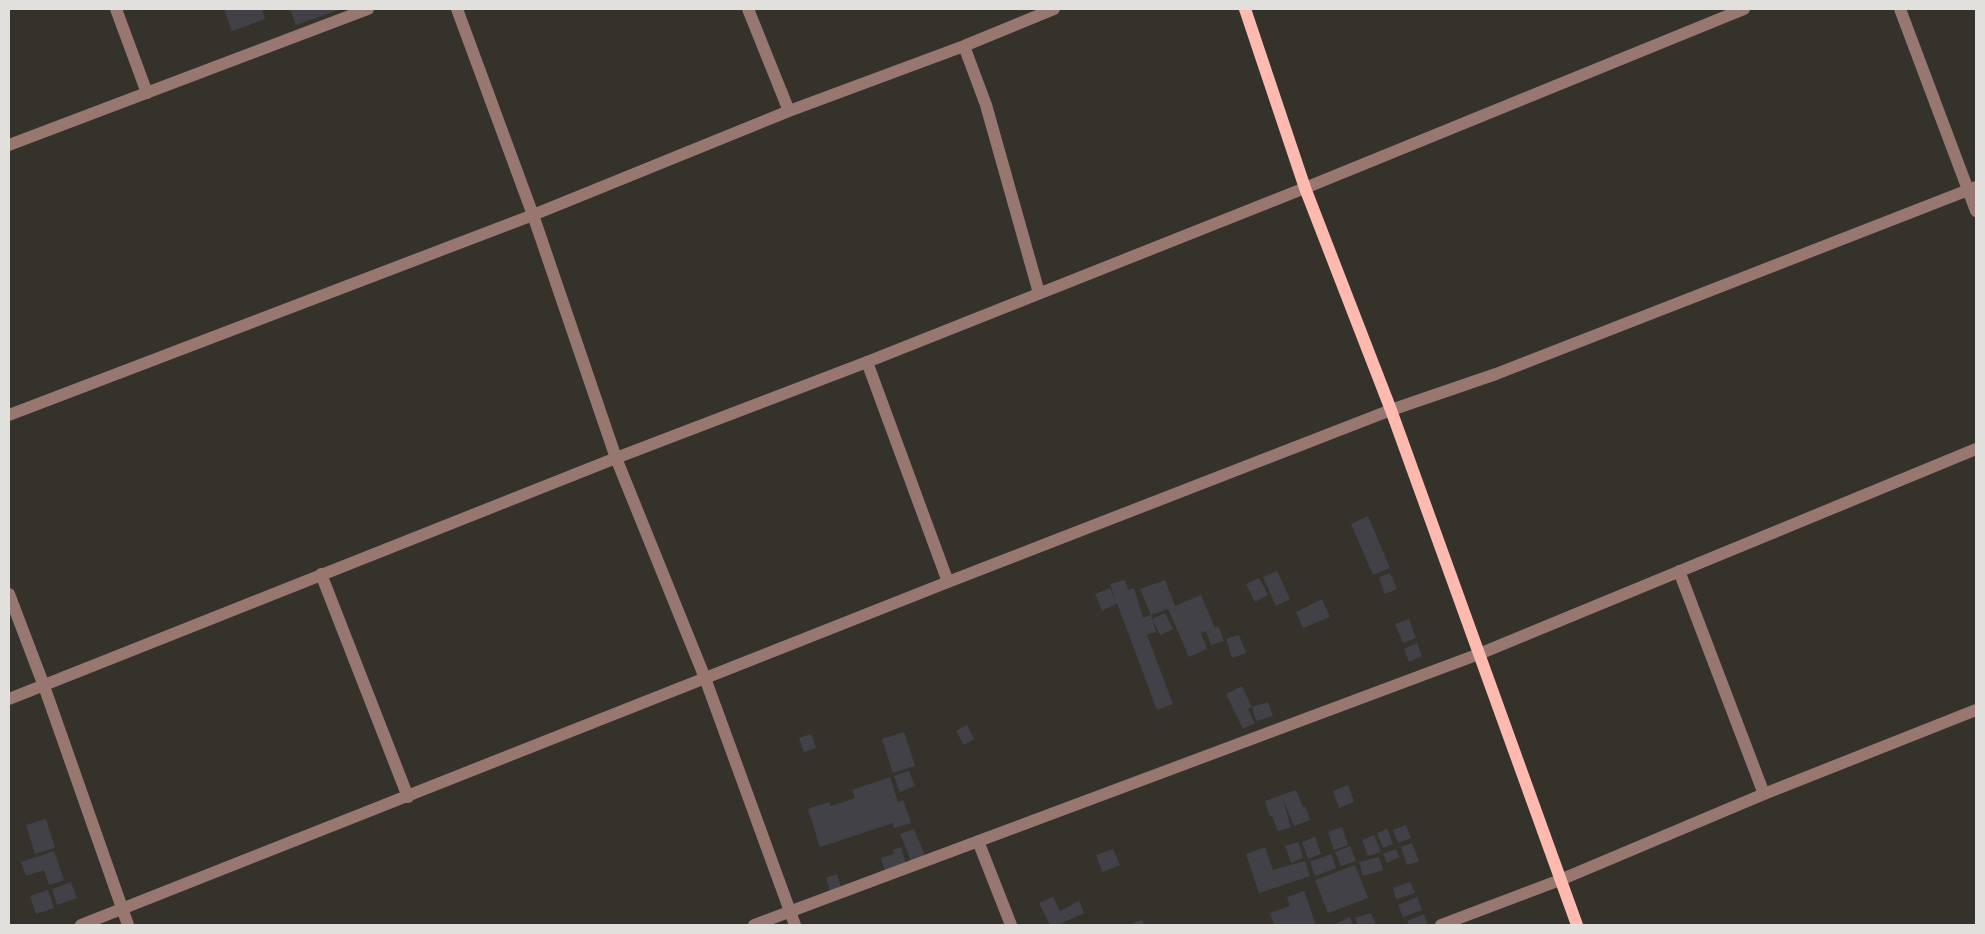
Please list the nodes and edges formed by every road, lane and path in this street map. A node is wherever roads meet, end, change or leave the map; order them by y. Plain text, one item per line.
1 (116, 9) edge
2 (368, 9) edge
3 (457, 9) edge
4 (748, 9) edge
5 (1054, 9) edge
6 (1245, 9) edge
7 (1744, 9) edge
8 (1900, 9) edge
9 (964, 46) junction
10 (147, 92) junction
11 (789, 111) junction
12 (9, 145) edge
13 (1305, 188) junction
14 (1972, 189) edge
15 (1976, 211) edge
16 (533, 215) junction
17 (1039, 292) junction
18 (867, 362) junction
19 (1391, 410) junction
20 (9, 415) edge
21 (1976, 449) edge
22 (616, 458) junction
23 (1679, 571) junction
24 (321, 574) junction
25 (948, 582) junction
26 (9, 594) edge
27 (1478, 654) junction
28 (704, 678) junction
29 (44, 686) junction
30 (9, 699) edge
31 (1976, 710) edge
32 (1764, 794) junction
33 (408, 797) junction
34 (978, 841) junction
35 (1560, 880) junction
36 (122, 910) junction
37 (789, 911) junction
38 (81, 925) edge
39 (128, 925) edge
40 (754, 925) edge
41 (795, 925) edge
42 (1011, 925) edge
43 (1441, 925) edge
44 (1577, 925) edge

1 - 10 street
2 - 10 street
3 - 16 street
4 - 11 street
5 - 9 street
6 - 13 main road
7 - 13 street
8 - 14 street
9 - 11 street
9 - 17 street
10 - 12 street
11 - 16 street
13 - 17 street
13 - 19 main road
14 - 15 street
14 - 19 street
16 - 20 street
16 - 22 street
17 - 18 street
18 - 22 street
18 - 25 street
19 - 25 street
19 - 27 main road
21 - 23 street
22 - 24 street
22 - 28 street
23 - 27 street
23 - 32 street
24 - 29 street
24 - 33 street
25 - 28 street
26 - 29 street
27 - 34 street
27 - 35 main road
28 - 33 street
28 - 37 street
29 - 30 street
29 - 36 street
31 - 32 street
32 - 35 street
33 - 36 street
34 - 37 street
34 - 42 street
35 - 43 street
35 - 44 main road
36 - 38 street
36 - 39 street
37 - 40 street
37 - 41 street

